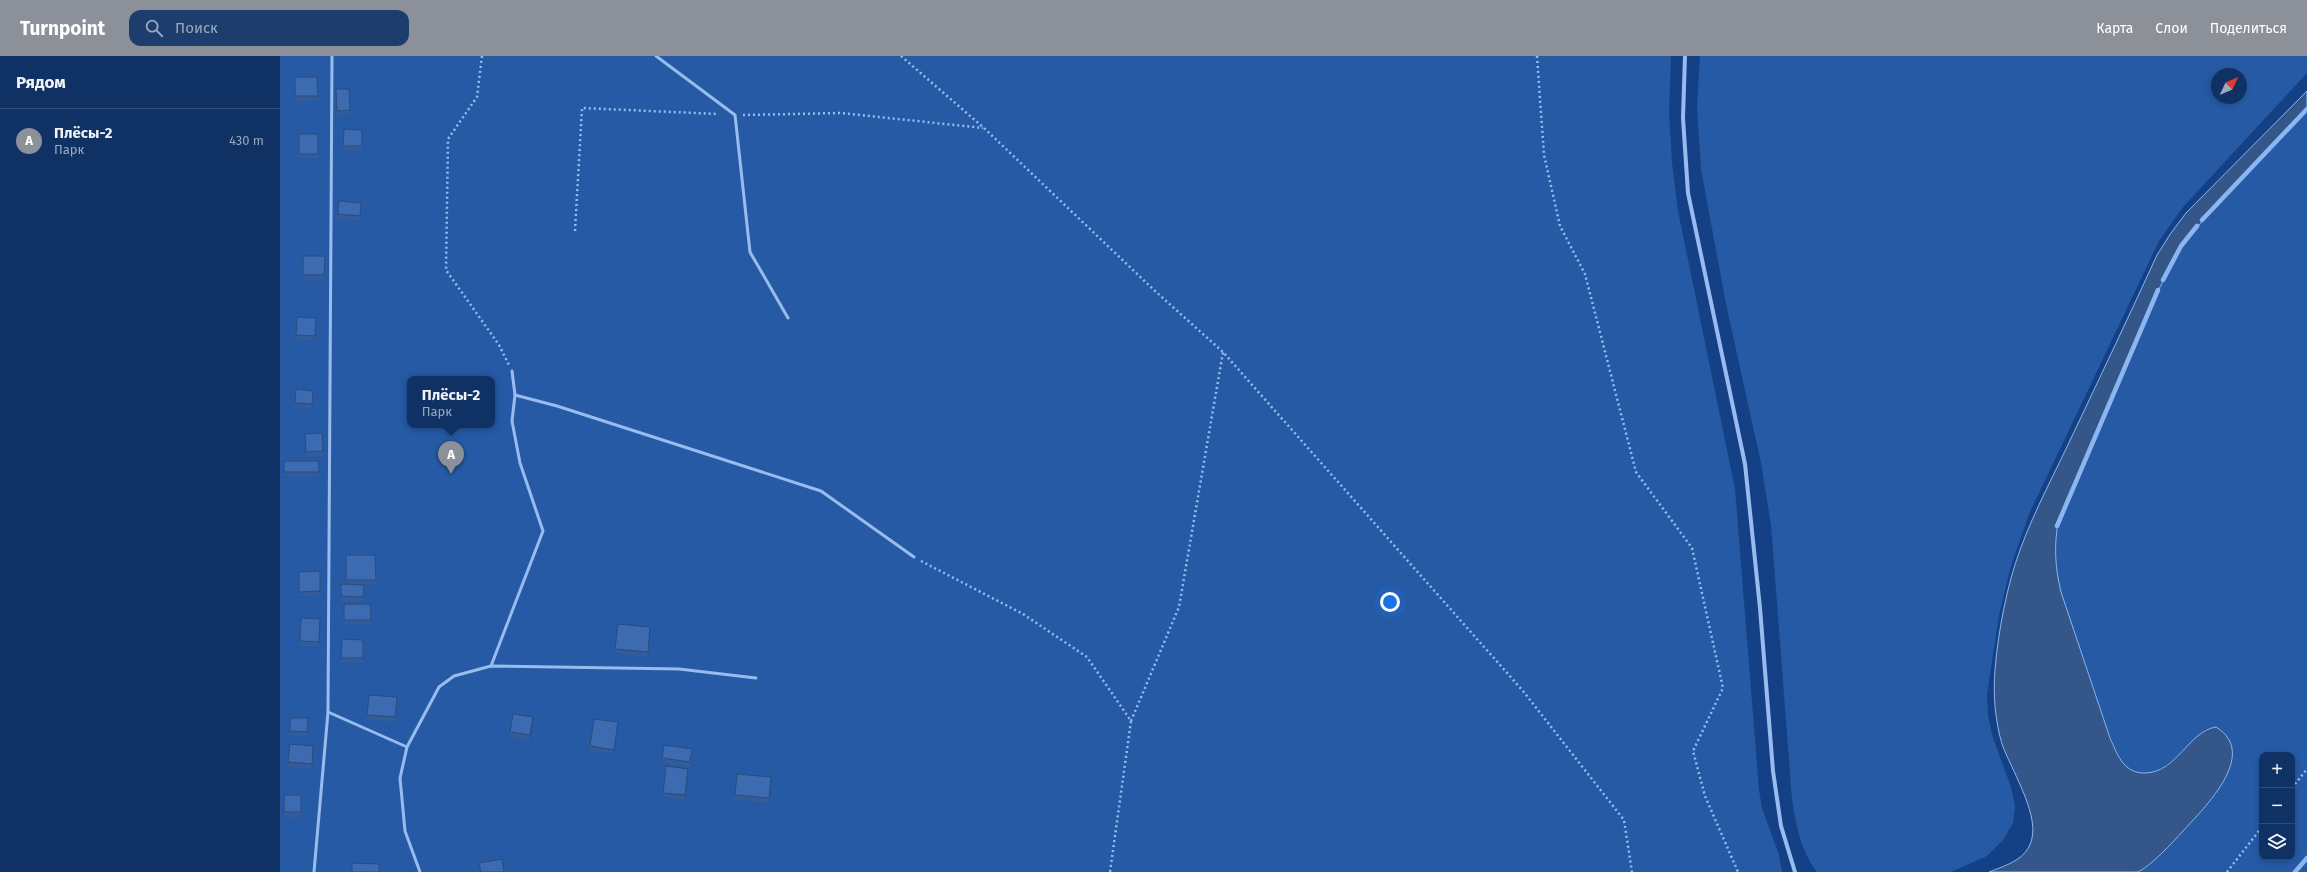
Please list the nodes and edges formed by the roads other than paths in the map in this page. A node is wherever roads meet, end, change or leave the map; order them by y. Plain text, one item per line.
1 (332, 56) edge
2 (656, 56) edge
3 (1685, 56) edge
4 (788, 318) dead end
5 (512, 371) road end
6 (515, 395) junction
7 (914, 557) road end
8 (491, 666) junction
9 (756, 678) dead end
10 (328, 712) junction
11 (407, 747) junction
12 (314, 872) edge
13 (420, 872) edge
14 (1795, 872) edge

1 - 10 lane
2 - 4 lane
3 - 14 street
5 - 6 lane
6 - 7 lane
6 - 8 lane
8 - 9 lane
8 - 11 lane
10 - 11 lane
10 - 12 lane
11 - 13 lane

